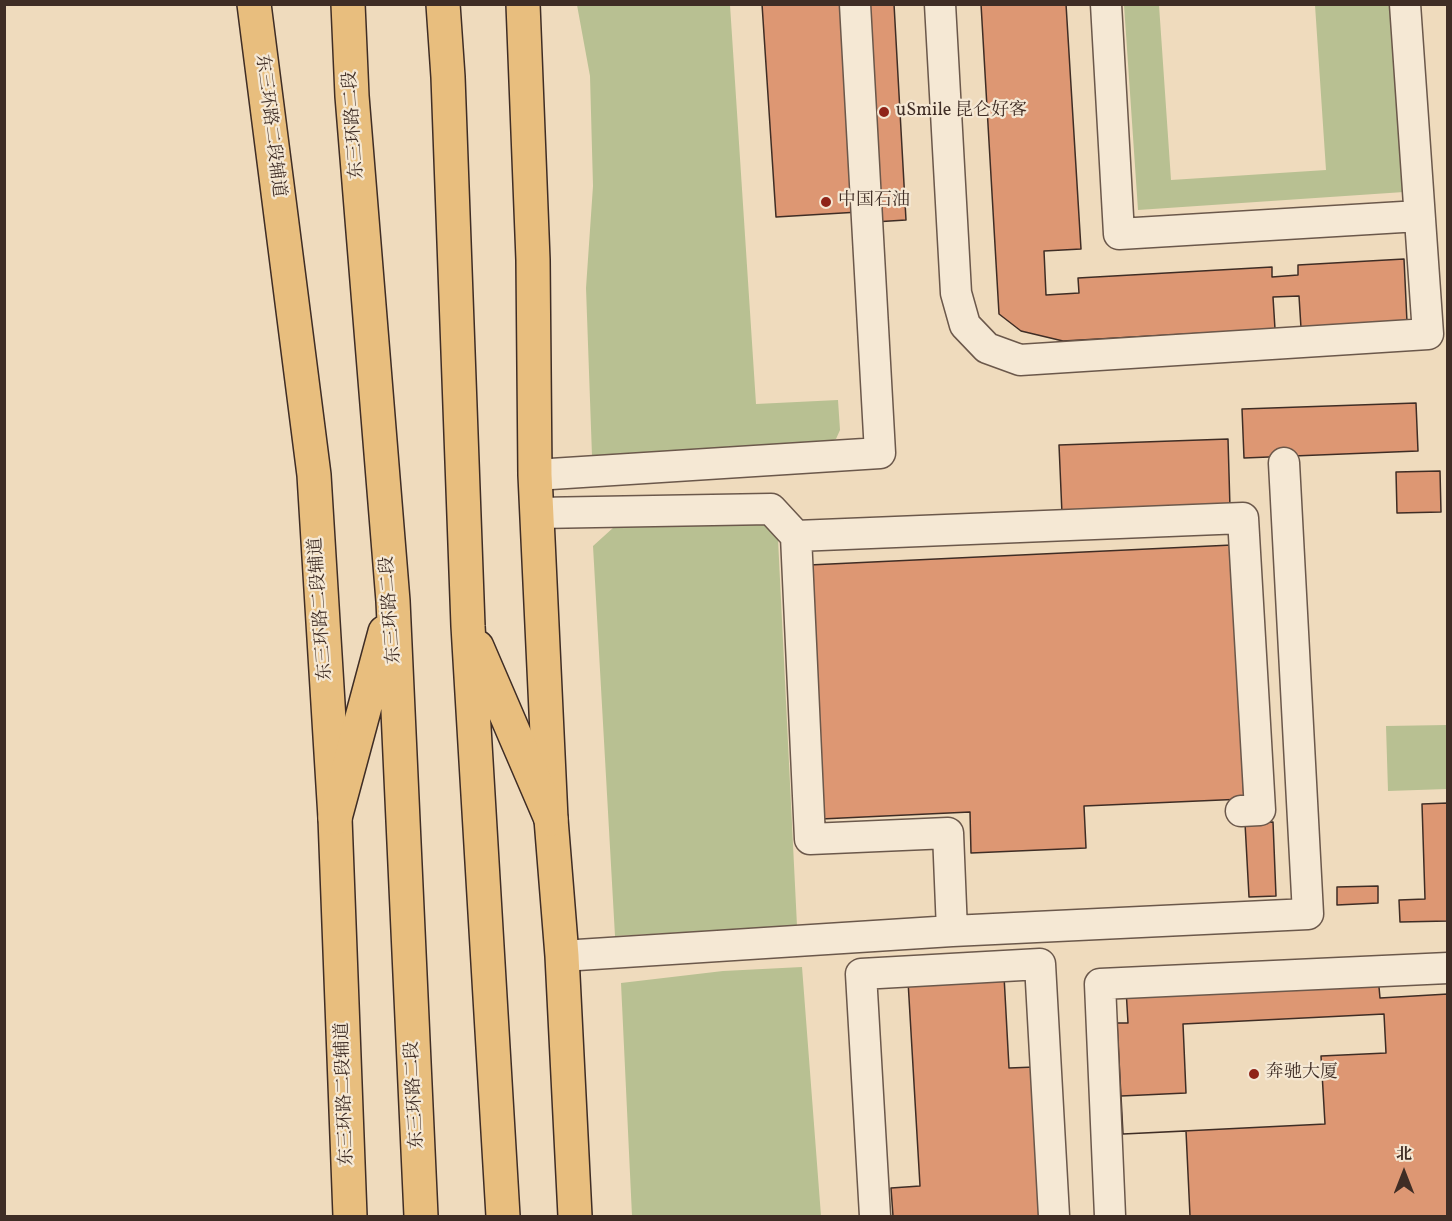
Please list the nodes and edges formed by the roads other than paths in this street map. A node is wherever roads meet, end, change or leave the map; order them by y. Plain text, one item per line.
1 (254, 4) edge
2 (333, 4) edge
3 (348, 4) edge
4 (443, 4) edge
5 (456, 4) edge
6 (523, 4) edge
7 (855, 4) edge
8 (940, 4) edge
9 (1106, 4) edge
10 (1405, 4) edge
11 (448, 77) junction
12 (352, 96) junction
13 (1419, 216) junction
14 (1284, 464) dead end
15 (535, 475) junction
16 (537, 513) junction
17 (796, 536) junction
18 (393, 602) junction
19 (468, 626) junction
20 (1241, 811) dead end
21 (335, 818) junction
22 (551, 819) junction
23 (952, 931) junction
24 (562, 956) junction
25 (1448, 968) edge
26 (350, 1216) edge
27 (422, 1216) edge
28 (503, 1216) edge
29 (575, 1216) edge
30 (875, 1216) edge
31 (1054, 1216) edge
32 (1110, 1216) edge

1 - 21 main road, 东三环路二段辅道
2 - 12 main road
3 - 12 main road, 东三环路二段
4 - 11 main road
5 - 11 main road
6 - 15 main road
7 - 15 lane
8 - 13 lane
9 - 13 lane
10 - 13 lane
11 - 19 main road
12 - 18 main road, 东三环路二段
14 - 23 lane
15 - 16 main road
16 - 17 lane
16 - 22 main road
17 - 20 lane
17 - 23 lane
18 - 21 main road
18 - 27 main road, 东三环路二段
19 - 22 main road
19 - 28 main road
21 - 26 main road, 东三环路二段辅道
22 - 24 main road
23 - 24 lane
24 - 29 main road
25 - 32 lane
30 - 31 lane

